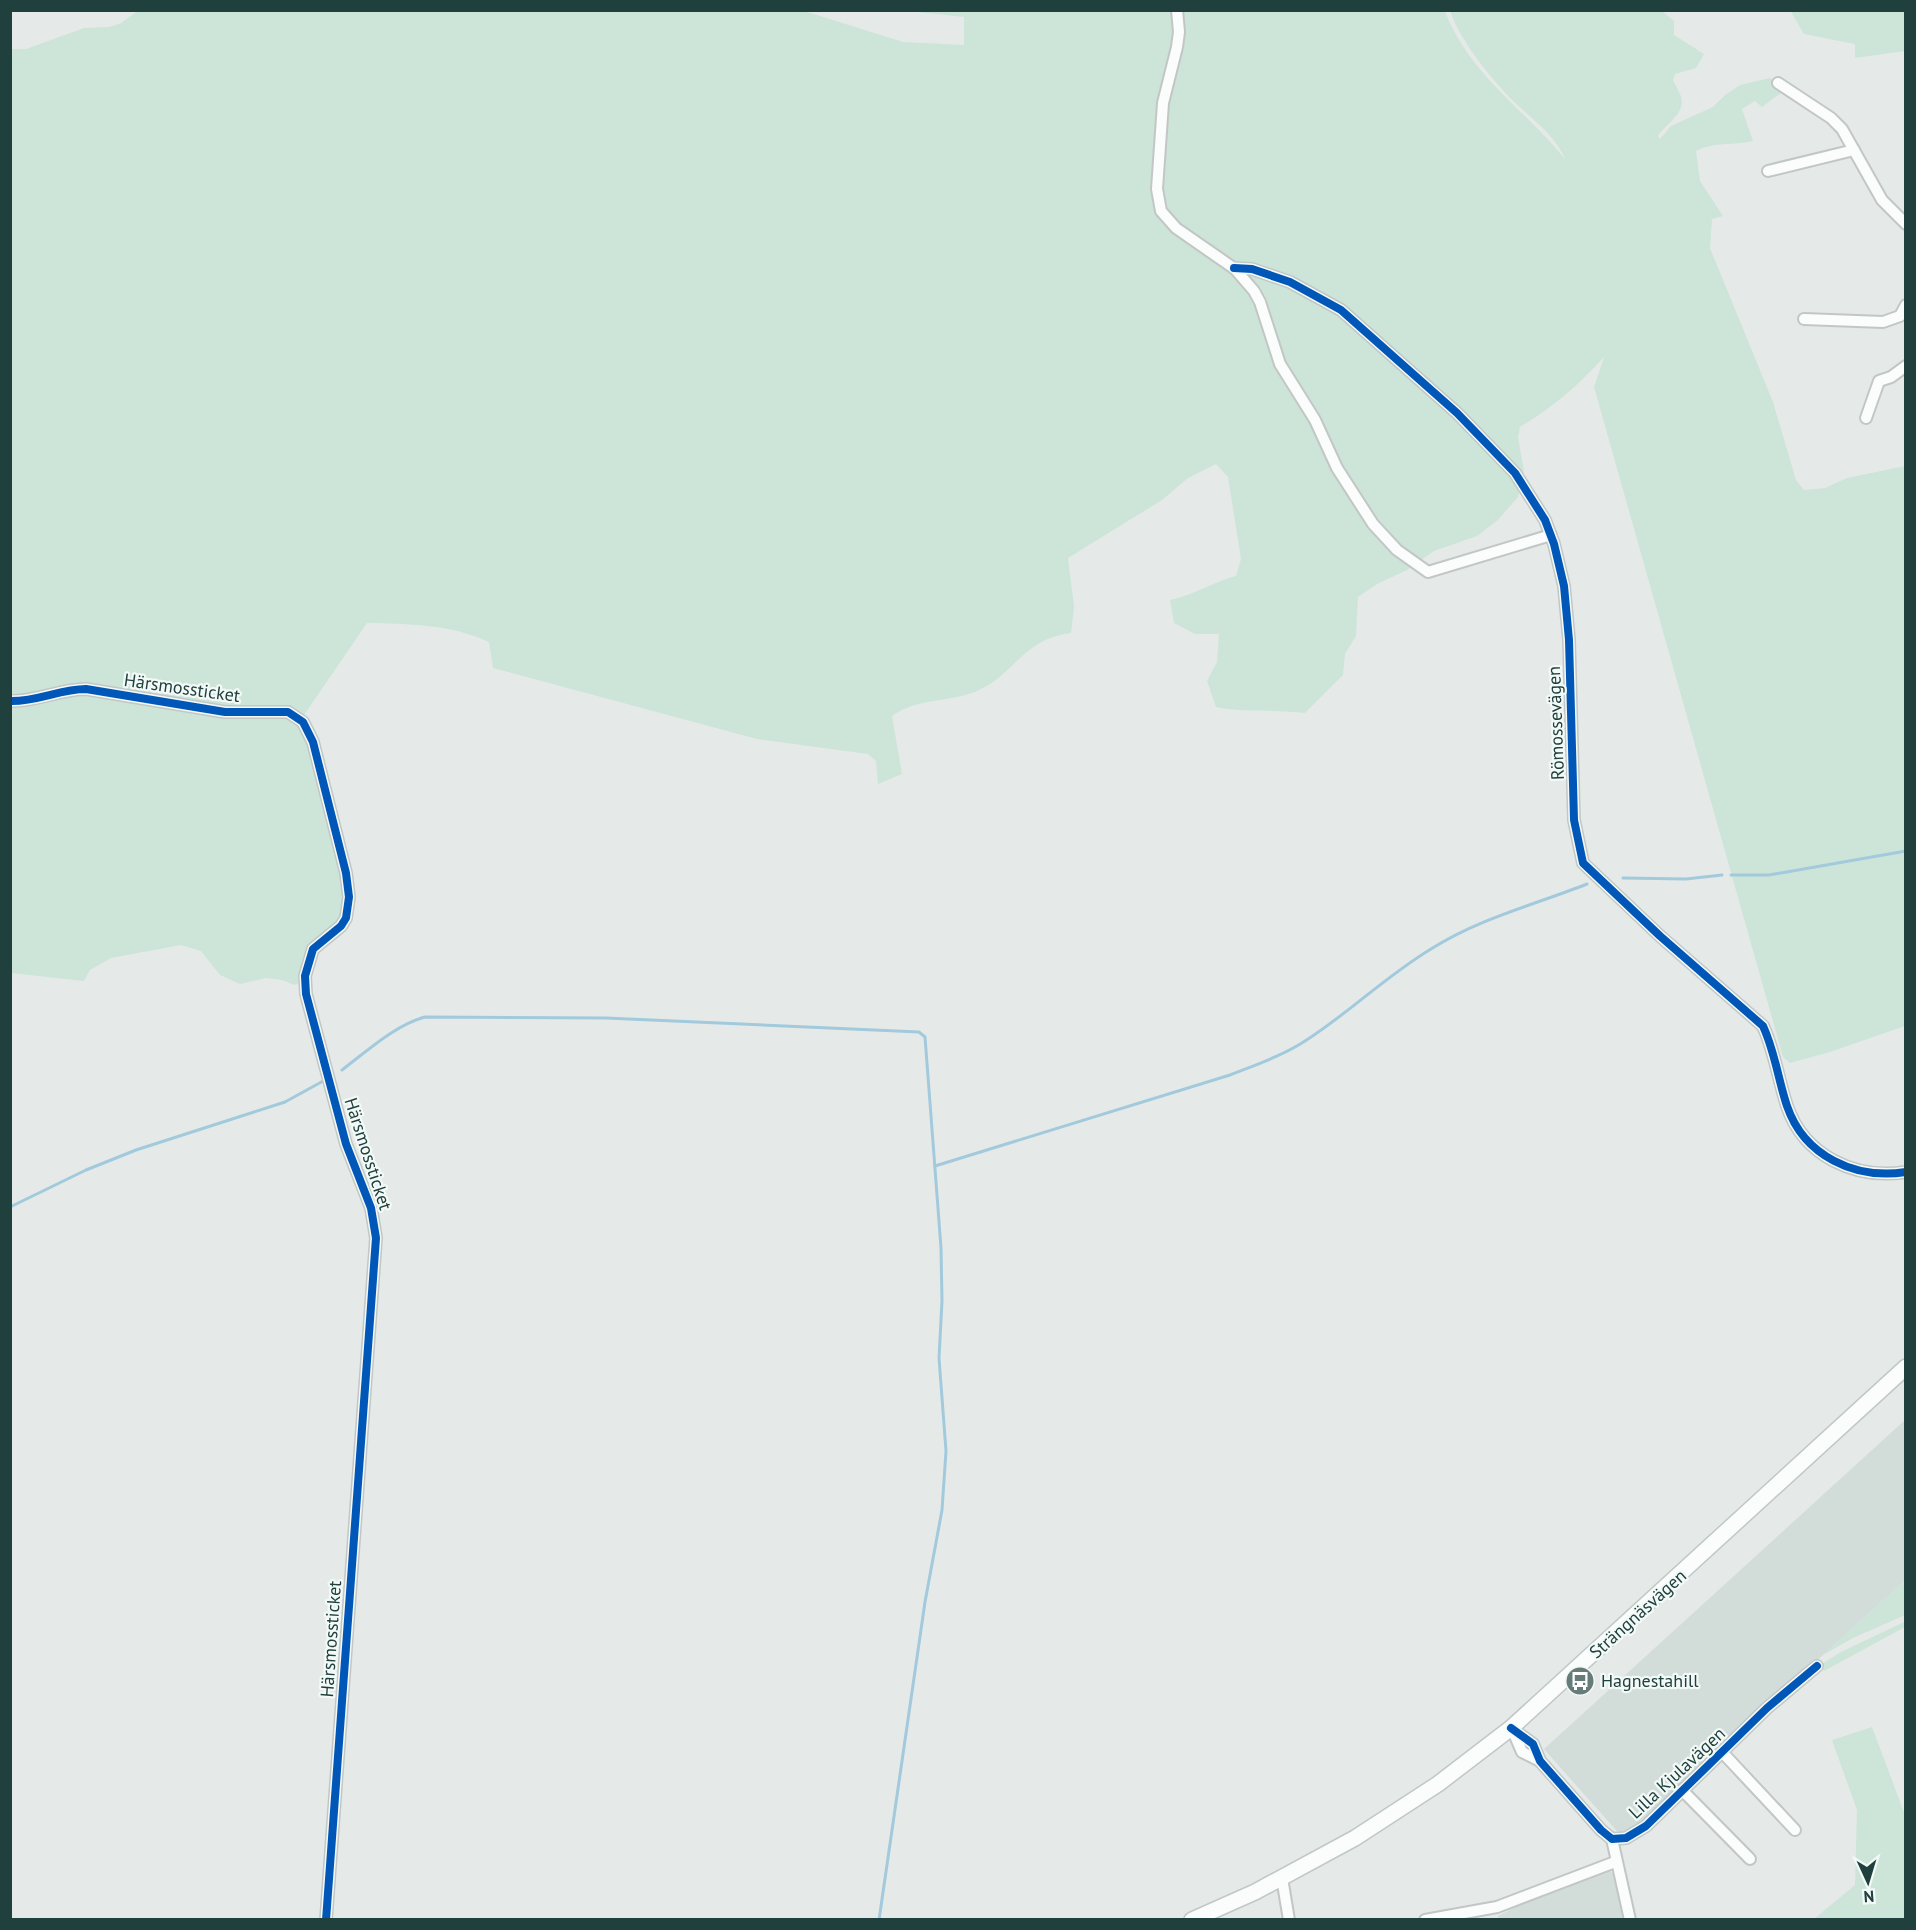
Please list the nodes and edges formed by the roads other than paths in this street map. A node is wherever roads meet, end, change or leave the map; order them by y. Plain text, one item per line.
1 (1176, 10) edge
2 (1778, 83) dead end
3 (1854, 150) junction
4 (1768, 171) dead end
5 (1905, 225) edge
6 (1234, 268) junction
7 (1905, 304) edge
8 (1804, 319) dead end
9 (1905, 366) edge
10 (1866, 418) dead end
11 (1551, 535) junction
12 (10, 701) edge
13 (1905, 1172) edge
14 (1905, 1367) edge
15 (1817, 1666) dead end
16 (1511, 1728) junction
17 (1722, 1752) junction
18 (1682, 1790) junction
19 (1795, 1830) dead end
20 (1612, 1839) junction
21 (1750, 1859) dead end
22 (1615, 1862) junction
23 (1282, 1878) junction
24 (326, 1920) edge
25 (1192, 1920) edge
26 (1289, 1920) edge
27 (1425, 1920) edge
28 (1630, 1920) edge

1 - 6 street
2 - 3 street
3 - 4 street
3 - 5 street
6 - 11 street, Römossevägen
6 - 11 street
7 - 8 street
9 - 10 street
11 - 13 street, Römossevägen
12 - 24 street, Härsmossticket
14 - 16 main road, Strängnäsvägen
15 - 17 street, Lilla Kjulavägen
16 - 20 street
16 - 23 main road, Strängnäsvägen
17 - 18 street, Lilla Kjulavägen
17 - 19 street, Lilla Kjulavägen
18 - 20 street, Lilla Kjulavägen
18 - 21 street
20 - 22 street
22 - 27 street
22 - 28 street
23 - 25 main road, Strängnäsvägen
23 - 26 street

